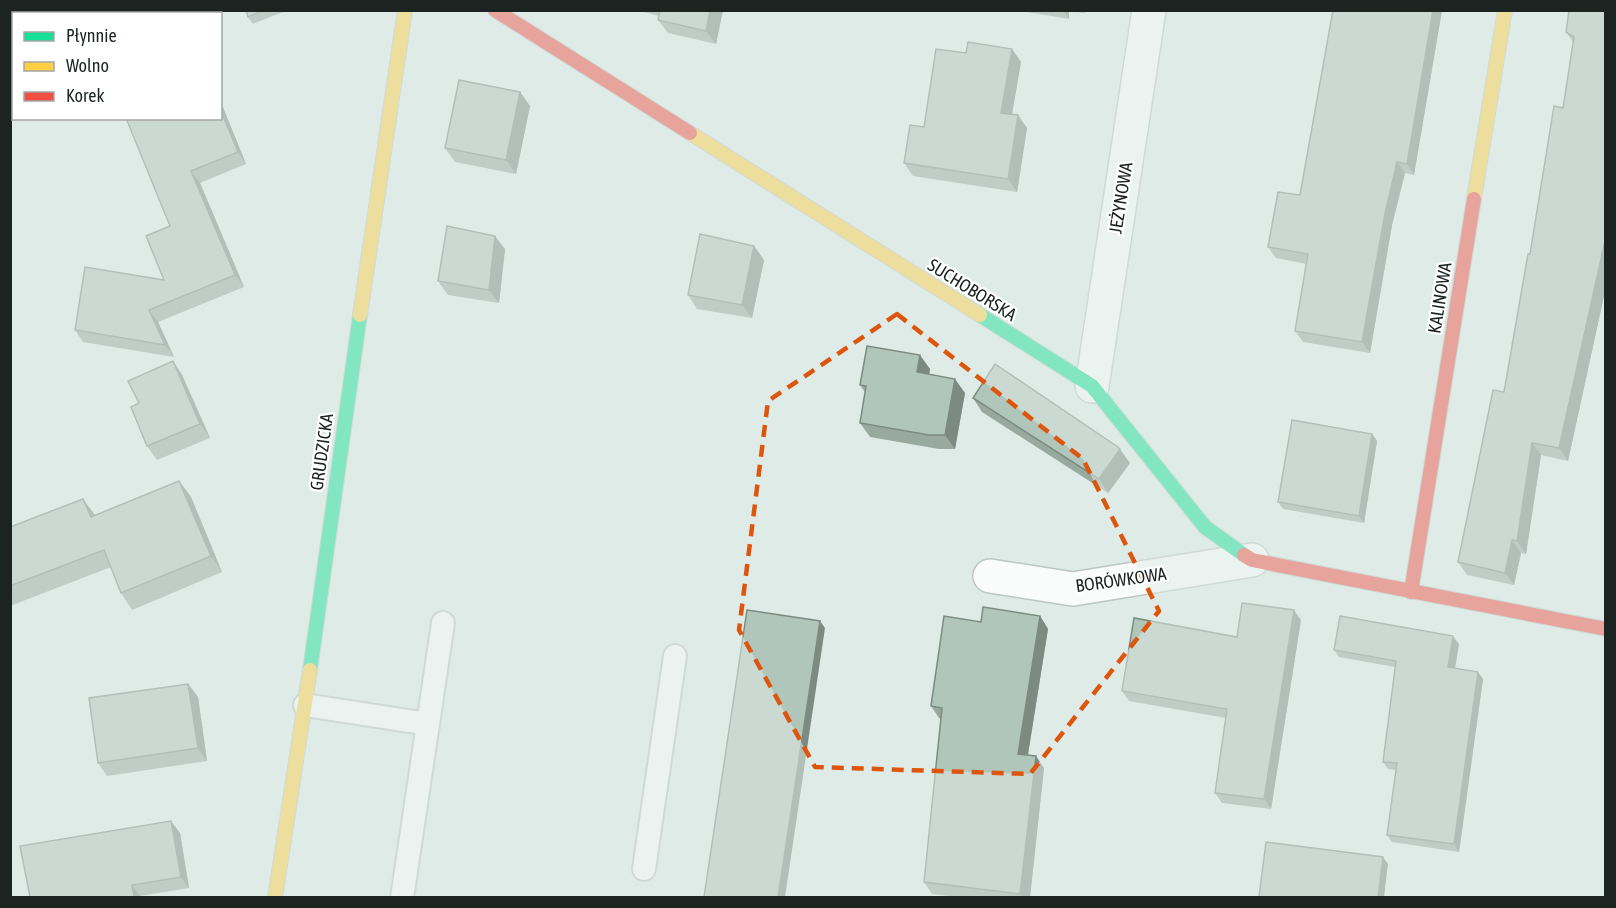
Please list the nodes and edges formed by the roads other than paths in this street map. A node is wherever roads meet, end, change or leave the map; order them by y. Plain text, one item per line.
1 (405, 10) edge
2 (495, 10) edge
3 (1149, 10) edge
4 (1505, 10) edge
5 (1092, 386) junction
6 (1252, 560) junction
7 (990, 576) dead end
8 (1411, 592) junction
9 (443, 623) dead end
10 (1605, 628) edge
11 (675, 656) dead end
12 (305, 705) junction
13 (428, 724) junction
14 (644, 869) dead end
15 (275, 897) edge
16 (402, 897) edge

1 - 12 street, GRUDZICKA
2 - 5 street, SUCHOBORSKA
3 - 5 street, JEŻYNOWA
4 - 8 street, KALINOWA
5 - 6 street, SUCHOBORSKA
6 - 7 street, BORÓWKOWA
6 - 8 street, SUCHOBORSKA
8 - 10 street, SUCHOBORSKA
9 - 13 lane
11 - 14 lane
12 - 13 lane
12 - 15 street, GRUDZICKA
13 - 16 lane

